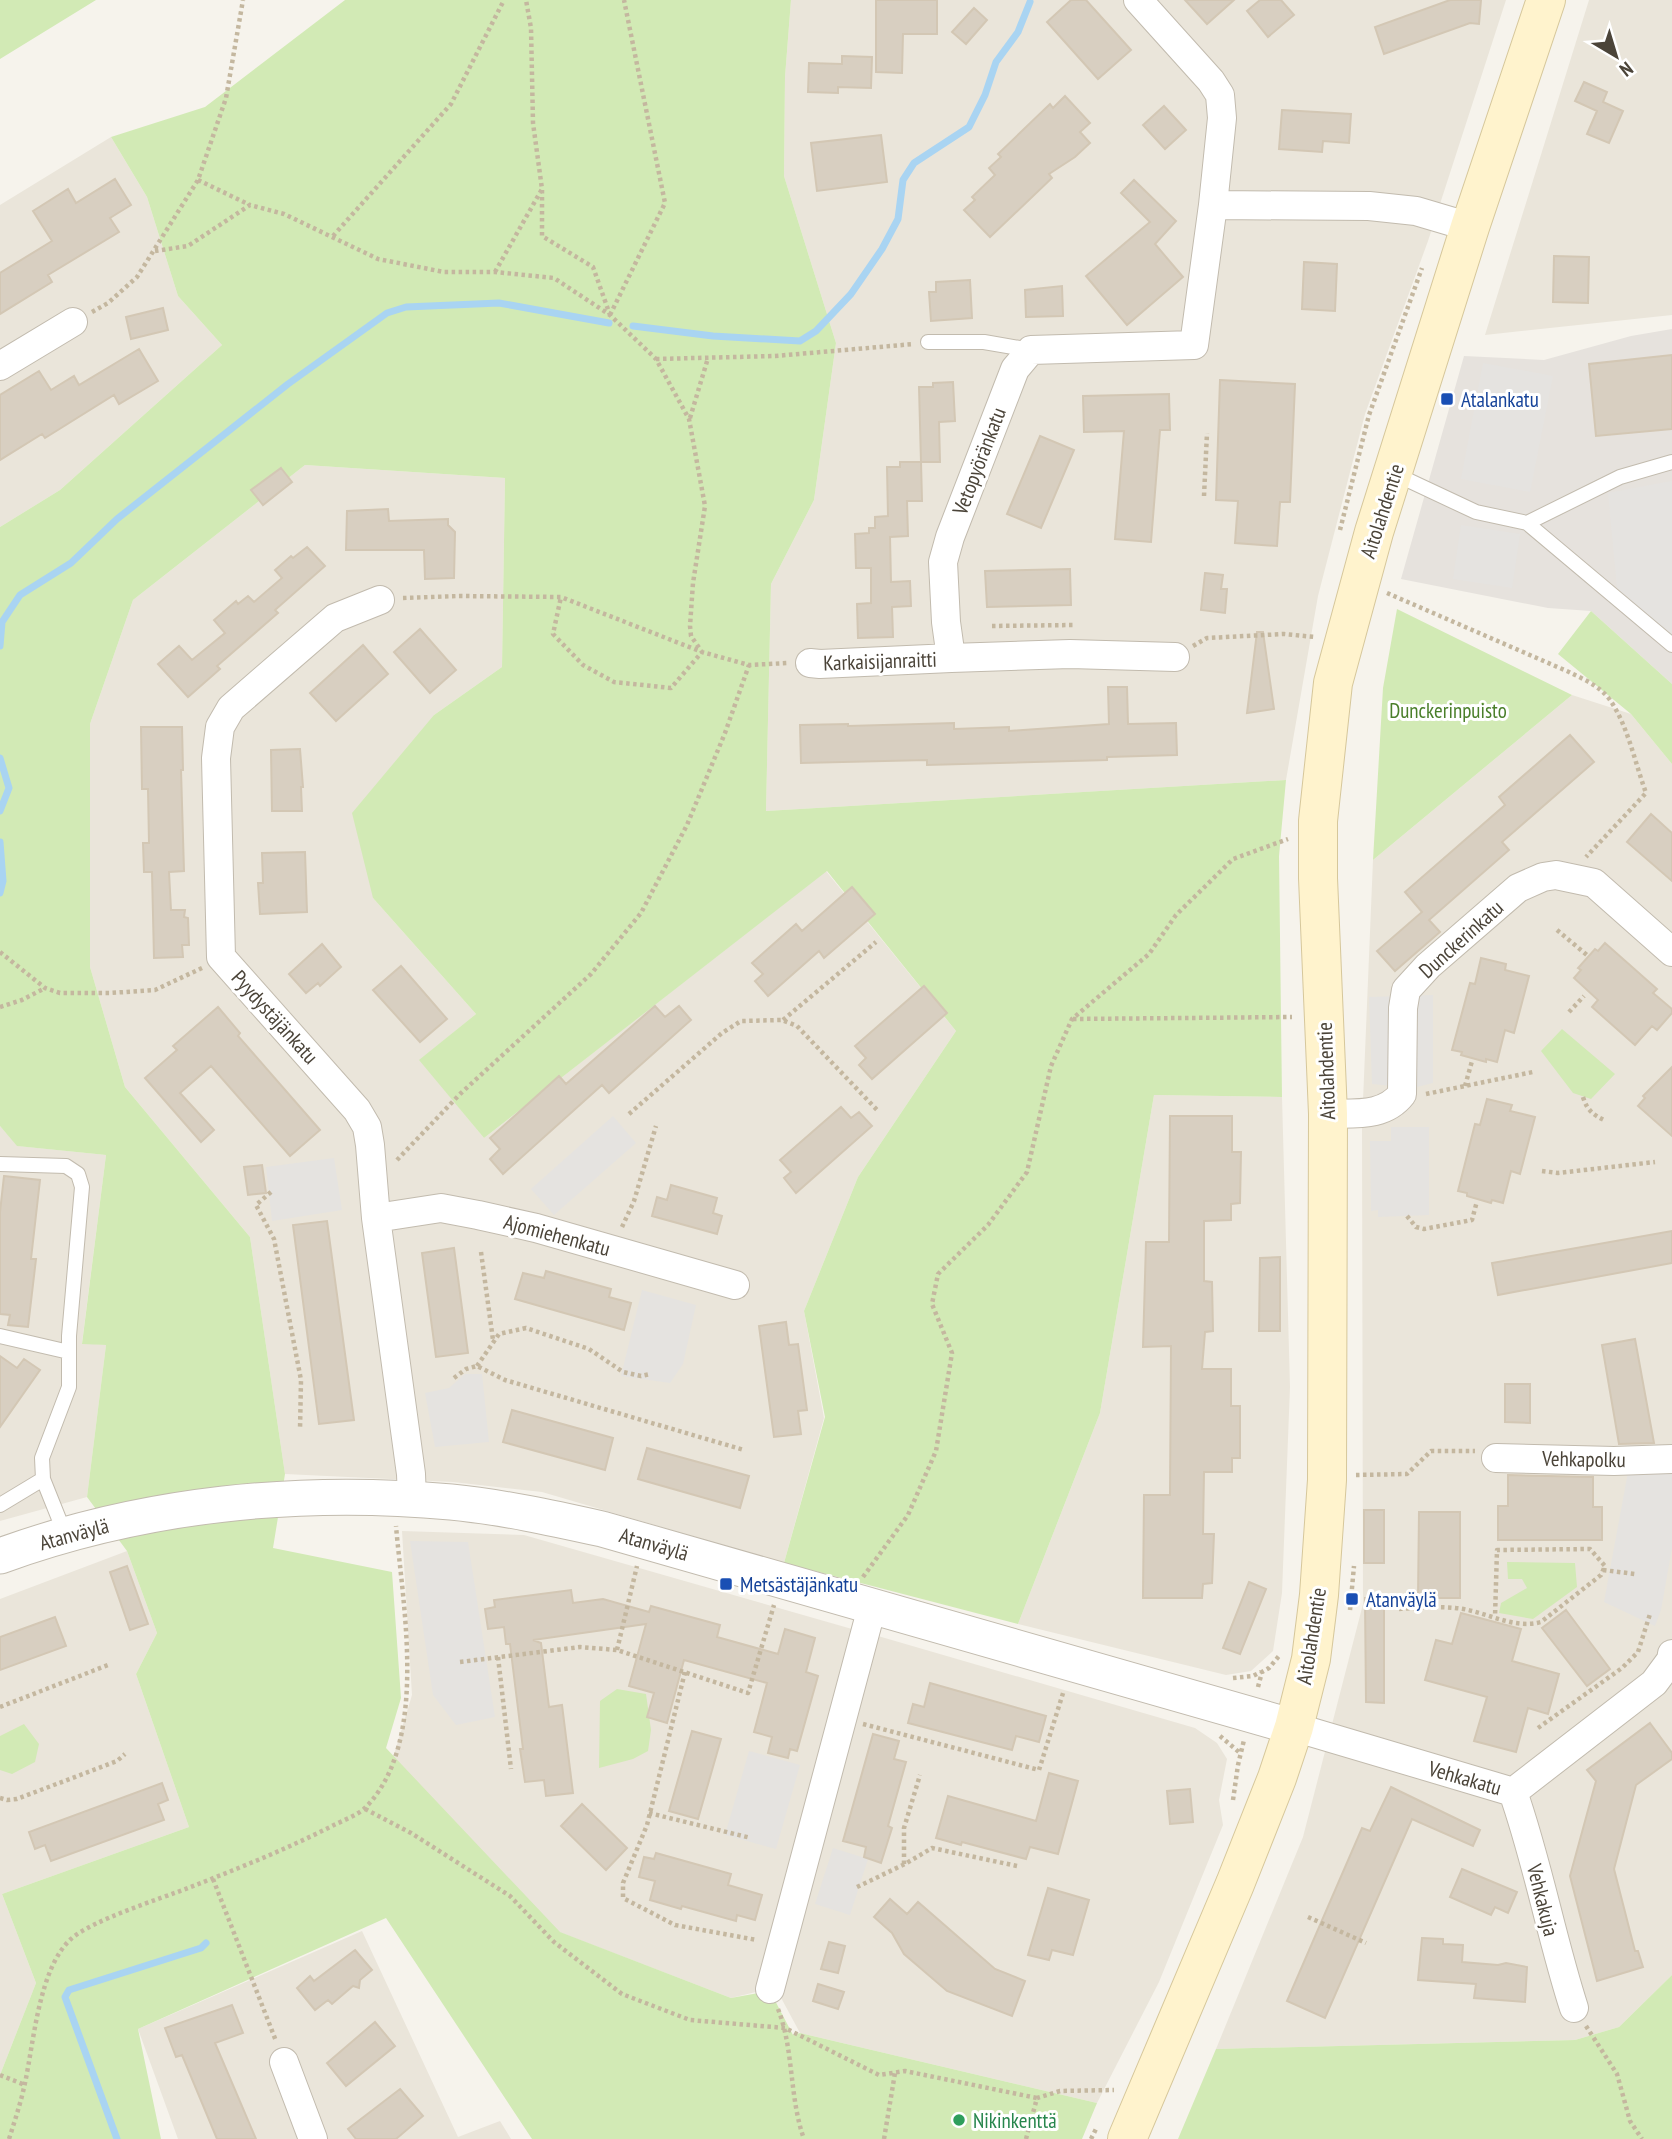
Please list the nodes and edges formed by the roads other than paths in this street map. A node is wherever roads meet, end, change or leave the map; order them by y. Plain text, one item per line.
1 (1138, 0) edge
2 (1546, 0) edge
3 (1213, 205) junction
4 (1471, 227) junction
5 (73, 322) road end
6 (928, 342) road end
7 (1031, 350) junction
8 (0, 366) edge
9 (1672, 462) edge
10 (1394, 473) junction
11 (1527, 523) junction
12 (380, 600) road end
13 (1672, 645) edge
14 (1175, 657) road end
15 (951, 658) junction
16 (810, 663) road end
17 (1672, 952) edge
18 (1328, 1114) junction
19 (0, 1164) edge
20 (376, 1218) junction
21 (735, 1285) dead end
22 (0, 1336) edge
23 (69, 1352) junction
24 (1496, 1458) road end
25 (1672, 1459) edge
26 (43, 1479) junction
27 (2, 1500) edge
28 (403, 1509) junction
29 (66, 1535) junction
30 (0, 1556) edge
31 (867, 1592) junction
32 (1672, 1654) edge
33 (1294, 1727) junction
34 (1513, 1792) junction
35 (770, 1989) road end
36 (1574, 2008) road end
37 (284, 2062) road end
38 (313, 2139) edge
39 (1127, 2139) edge

1 - 3 street
2 - 4 main road, Aitolahdentie
3 - 4 street
3 - 7 street
4 - 10 main road, Aitolahdentie
5 - 8 street
6 - 7 lane
7 - 15 street, Vetopyöränkatu
9 - 11 lane
10 - 11 lane
10 - 18 main road, Aitolahdentie
11 - 13 lane
12 - 20 street, Pyydystäjänkatu
14 - 15 street
15 - 16 street, Karkaisijanraitti
17 - 18 street, Dunckerinkatu
18 - 33 main road, Aitolahdentie
19 - 23 lane
20 - 21 street, Ajomiehenkatu
20 - 28 street, Pyydystäjänkatu
22 - 23 lane
23 - 26 lane
24 - 25 street, Vehkapolku
26 - 27 lane
26 - 29 lane
28 - 29 street, Atanväylä
28 - 31 street, Atanväylä
29 - 30 street, Atanväylä
31 - 33 street, Atanväylä
31 - 35 street
32 - 34 street, Vehkakatu
33 - 34 street, Vehkakatu
33 - 39 main road, Aitolahdentie
34 - 36 street, Vehkakuja
37 - 38 street

